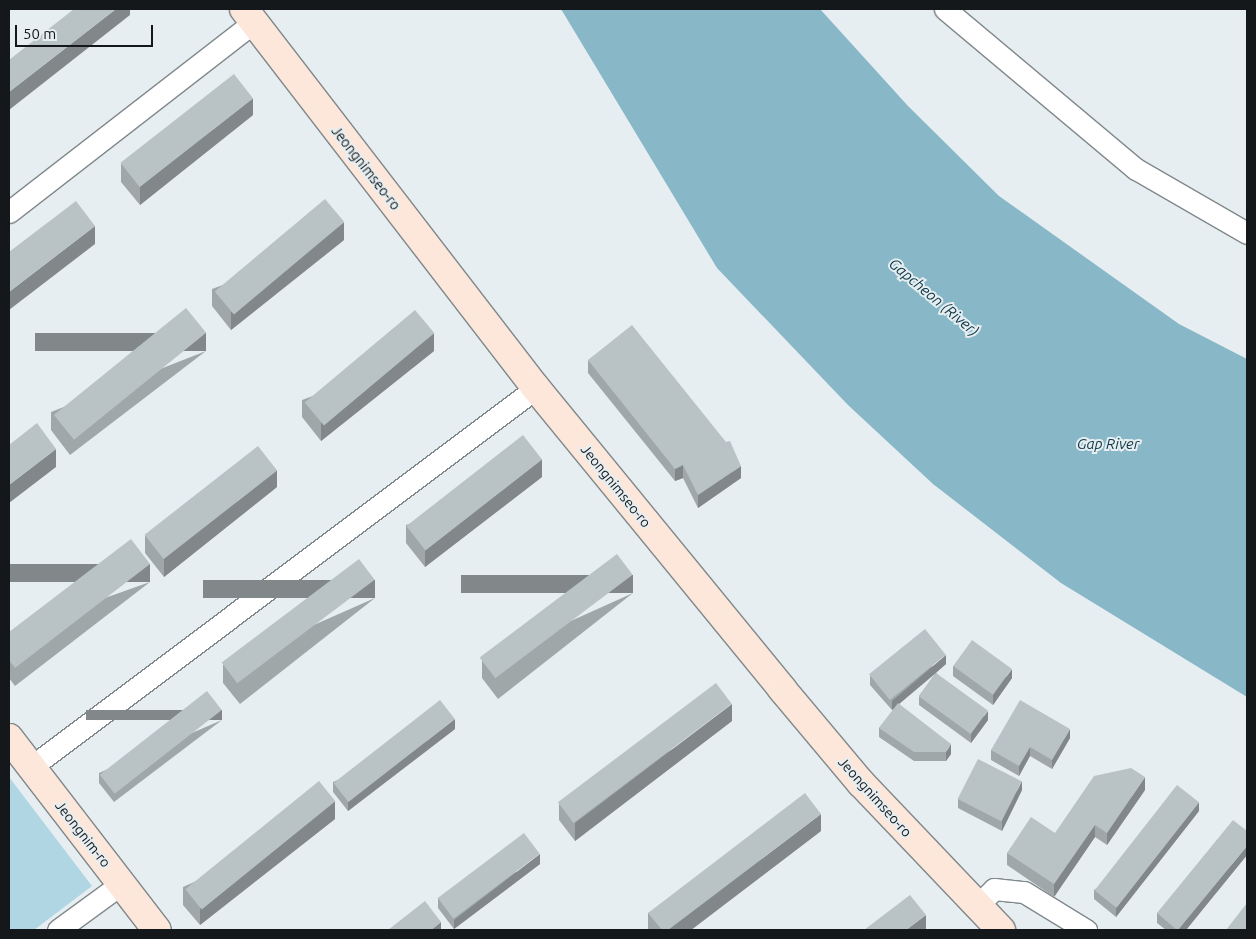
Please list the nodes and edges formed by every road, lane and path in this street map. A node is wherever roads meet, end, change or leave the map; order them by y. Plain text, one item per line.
1 (945, 9) edge
2 (249, 16) edge
3 (9, 212) edge
4 (1247, 233) edge
5 (536, 388) junction
6 (9, 738) edge
7 (31, 767) junction
8 (121, 884) junction
9 (977, 906) junction
10 (58, 930) edge
11 (157, 930) edge
12 (1001, 930) edge
13 (1086, 930) edge

1 - 4 street
2 - 3 street, Jeongnimseo-ro
2 - 5 main road, Jeongnimseo-ro
5 - 7 street
5 - 9 main road, Jeongnimseo-ro
6 - 7 main road, Jeongnim-ro
7 - 8 main road, Jeongnim-ro
8 - 10 street
8 - 11 main road, Jeongnim-ro
9 - 12 main road, Jeongnimseo-ro
9 - 13 street

